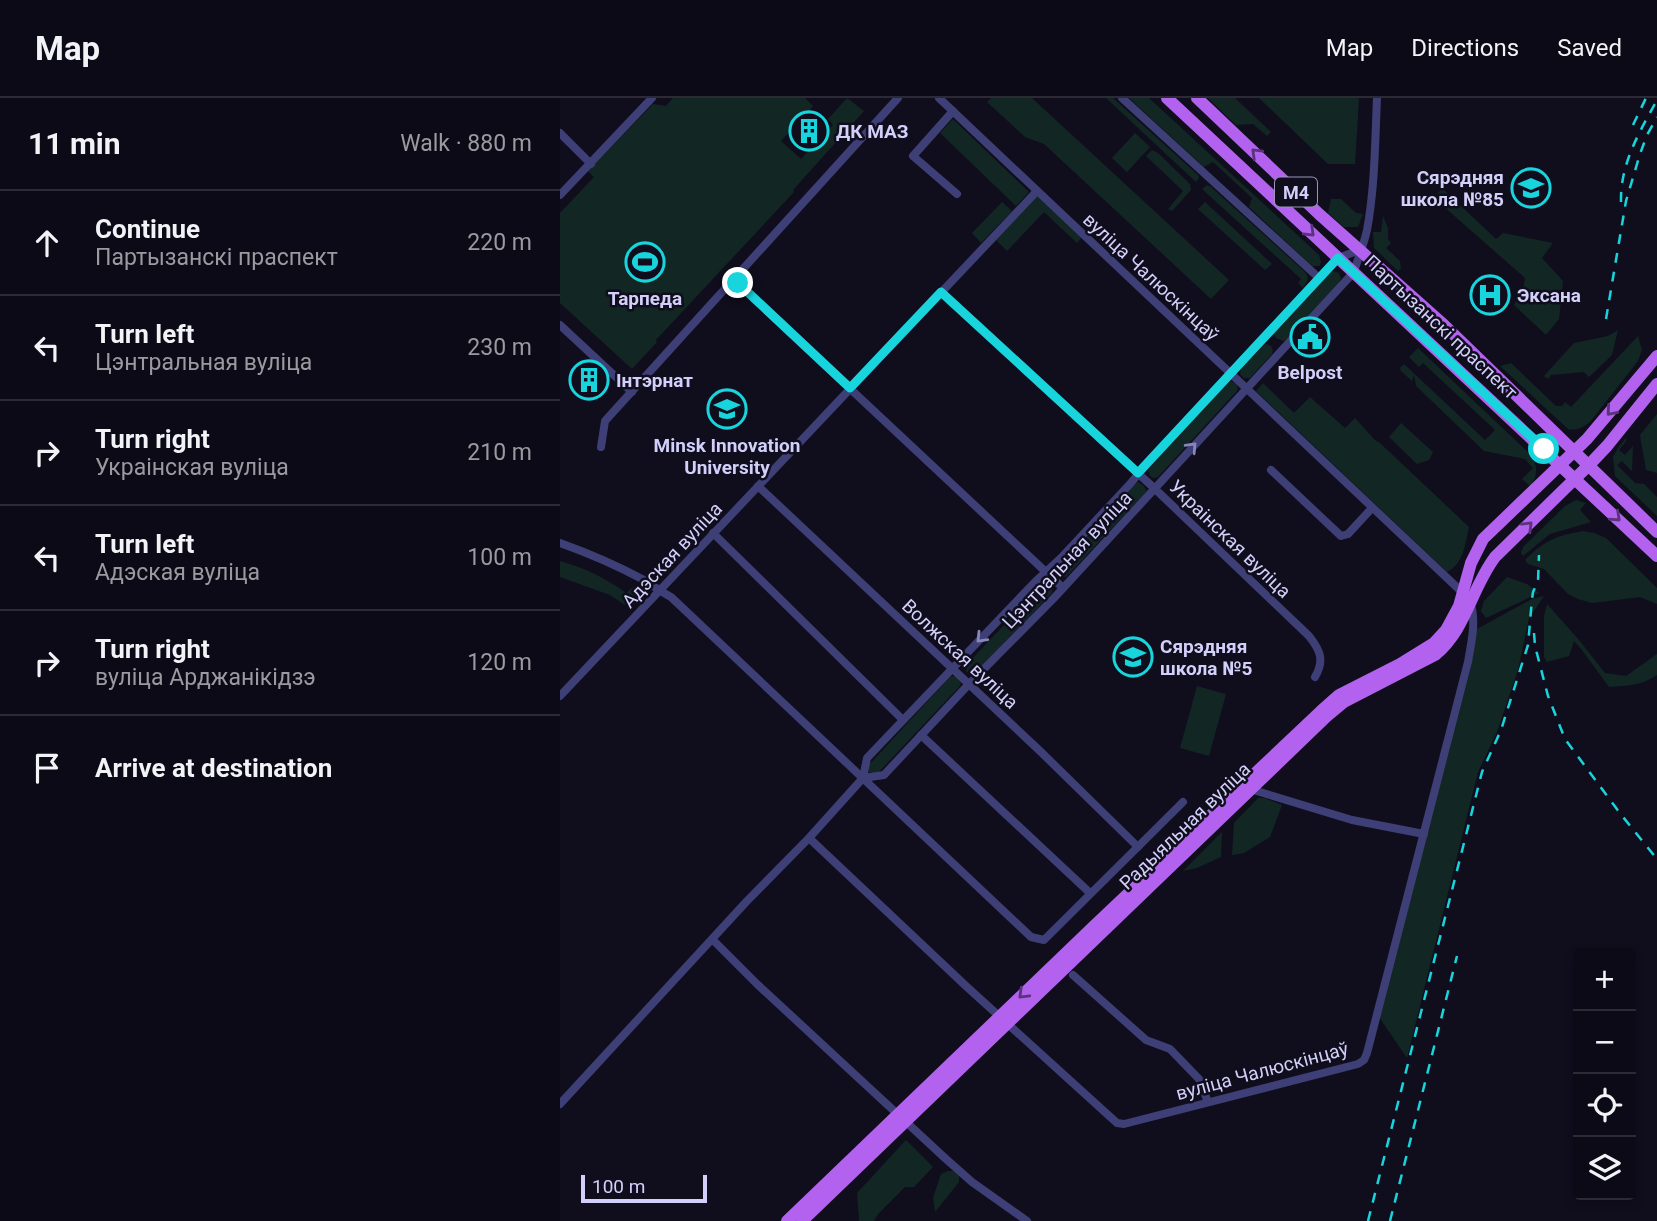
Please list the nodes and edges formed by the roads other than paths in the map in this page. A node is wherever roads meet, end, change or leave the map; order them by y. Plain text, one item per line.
1 (652, 98) edge
2 (898, 98) edge
3 (939, 98) edge
4 (1122, 98) edge
5 (1167, 98) edge
6 (1197, 98) edge
7 (1377, 98) edge
8 (953, 111) junction
9 (560, 133) edge
10 (591, 164) junction
11 (1037, 191) junction
12 (957, 194) dead end
13 (560, 195) edge
14 (1360, 250) junction
15 (1338, 258) junction
16 (1354, 272) junction
17 (1319, 278) junction
18 (734, 280) junction
19 (941, 292) junction
20 (560, 325) edge
21 (1657, 356) edge
22 (1230, 373) junction
23 (1657, 384) edge
24 (850, 388) junction
25 (1247, 389) junction
26 (632, 392) junction
27 (600, 447) dead end
28 (1575, 451) junction
29 (1561, 465) junction
30 (1589, 465) junction
31 (1271, 470) dead end
32 (1138, 473) junction
33 (1575, 479) junction
34 (758, 486) junction
35 (1154, 488) junction
36 (1372, 508) junction
37 (1657, 532) edge
38 (713, 533) junction
39 (560, 543) edge
40 (1657, 556) edge
41 (1046, 571) junction
42 (1063, 588) junction
43 (659, 591) junction
44 (1466, 598) junction
45 (952, 668) junction
46 (1315, 677) dead end
47 (969, 684) junction
48 (560, 696) edge
49 (903, 720) junction
50 (921, 735) junction
51 (863, 778) junction
52 (1250, 789) junction
53 (1183, 802) dead end
54 (1424, 834) junction
55 (809, 838) junction
56 (1138, 847) junction
57 (1090, 893) junction
58 (713, 940) junction
59 (1073, 975) dead end
60 (1004, 1020) junction
61 (1208, 1101) junction
62 (560, 1104) edge
63 (903, 1118) junction
64 (787, 1221) edge
65 (802, 1221) edge
66 (1027, 1221) edge

1 - 10 street
2 - 18 street
3 - 8 street, вуліца Чалюскінцаў
4 - 17 street
5 -> 15 main road, Партызанскі праспект / М4
14 -> 6 main road, Партызанскі праспект / М4
7 - 14 street, Цэнтральная вуліца
8 - 11 street, вуліца Чалюскінцаў
8 - 12 street
9 - 10 street
10 - 13 street
11 - 19 street, Адэская вуліца
11 - 22 street, вуліца Чалюскінцаў
14 - 15 street, Цэнтральная вуліца
14 - 16 street, Цэнтральная вуліца
14 - 28 main road, Партызанскі праспект / М4
15 - 16 main road, Партызанскі праспект / М4
15 - 17 street, Цэнтральная вуліца
16 - 25 street, Цэнтральная вуліца
16 - 29 main road, Партызанскі праспект / М4
17 - 22 street, Цэнтральная вуліца
18 - 24 street
18 - 26 street
19 - 24 street, Адэская вуліца
19 - 32 street, Украінская вуліца
20 - 26 street
21 -> 28 main road, Радыяльная вуліца
22 - 25 street, вуліца Чалюскінцаў
22 - 32 street, Цэнтральная вуліца
23 - 30 main road, Радыяльная вуліца
24 - 34 street, Адэская вуліца
24 - 41 street
35 -> 25 street, Цэнтральная вуліца
25 - 36 street, вуліца Чалюскінцаў
26 - 27 street
28 - 29 main road, Радыяльная вуліца
28 - 30 main road, Партызанскі праспект / М4
29 - 33 main road, Партызанскі праспект / М4
29 - 44 main road, Радыяльная вуліца
30 - 33 main road, Радыяльная вуліца
30 - 37 main road, Партызанскі праспект / М4
31 - 36 street
32 - 35 street, Украінская вуліца
32 - 41 street, Цэнтральная вуліца
33 -> 40 main road, Партызанскі праспект / М4
44 -> 33 main road, Радыяльная вуліца
34 - 38 street, Адэская вуліца
34 - 45 street, Волжская вуліца
35 - 42 street, Цэнтральная вуліца
35 - 46 street, Украінская вуліца
36 - 44 street, вуліца Чалюскінцаў
38 - 43 street, Адэская вуліца
38 - 49 street
39 - 43 street
41 - 42 street
41 -> 45 street, Цэнтральная вуліца
42 - 47 street, Цэнтральная вуліца
43 - 48 street, Адэская вуліца
43 - 51 street
44 - 52 main road, Радыяльная вуліца
44 - 54 street, вуліца Чалюскінцаў
44 -> 60 main road, Радыяльная вуліца
45 - 47 street, Волжская вуліца
45 - 49 street, Цэнтральная вуліца
47 - 50 street, Цэнтральная вуліца
47 - 56 street, Волжская вуліца
49 - 51 street, Цэнтральная вуліца
50 - 51 street, Цэнтральная вуліца
50 - 57 street
51 - 55 street, Цэнтральная вуліца
51 - 57 street
52 - 54 street
52 - 60 main road, Радыяльная вуліца
53 - 56 street
54 - 61 street, вуліца Чалюскінцаў
55 - 58 street, Цэнтральная вуліца
55 - 60 street, вуліца Чалюскінцаў
56 - 57 street
58 - 62 street, Цэнтральная вуліца
58 - 63 street
59 - 61 street
60 - 61 street, вуліца Чалюскінцаў
60 - 63 main road, Радыяльная вуліца
63 - 64 main road, Радыяльная вуліца
63 - 65 main road, Радыяльная вуліца
63 - 66 street

